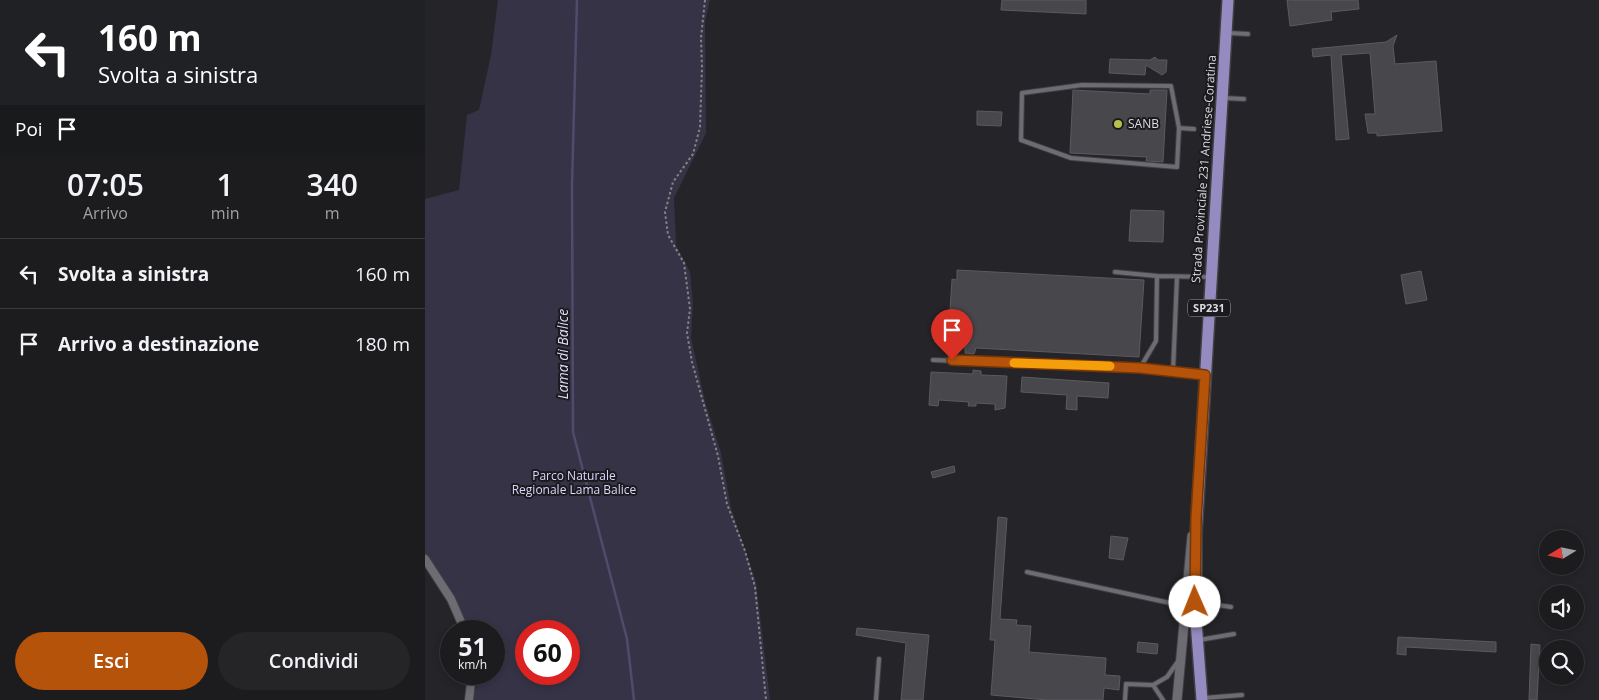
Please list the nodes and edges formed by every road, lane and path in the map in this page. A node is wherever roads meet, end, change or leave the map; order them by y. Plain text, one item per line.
1 (705, 0) edge
2 (1228, 0) edge
3 (1226, 33) junction
4 (1248, 34) dead end
5 (1222, 97) junction
6 (1244, 99) dead end
7 (1179, 128) junction
8 (1194, 129) dead end
9 (1115, 272) dead end
10 (1157, 276) junction
11 (1177, 277) junction
12 (1211, 278) junction
13 (933, 360) dead end
14 (1140, 368) junction
15 (1173, 372) junction
16 (1205, 375) junction
17 (425, 559) edge
18 (1027, 572) dead end
19 (1190, 604) junction
20 (1231, 607) dead end
21 (460, 620) edge
22 (1233, 634) dead end
23 (1197, 640) junction
24 (879, 659) dead end
25 (1180, 659) junction
26 (471, 685) edge
27 (1153, 685) junction
28 (1242, 695) dead end
29 (1202, 699) edge
30 (469, 700) edge
31 (766, 700) edge
32 (876, 700) edge
33 (1125, 700) edge
34 (1163, 700) edge
35 (1177, 700) edge

1 - 31 path
2 - 3 main road, Strada Provinciale 231 Andriese-Coratina / SP231
3 - 4 lane
3 - 5 main road, Strada Provinciale 231 Andriese-Coratina / SP231
5 - 6 lane
5 - 12 main road, Strada Provinciale 231 Andriese-Coratina / SP231
7 - 7 lane
7 - 8 lane
9 - 10 lane
10 - 11 lane
10 - 14 lane
11 - 12 lane
11 - 15 lane
12 - 16 main road, Strada Provinciale 231 Andriese-Coratina / SP231
13 - 14 lane
14 - 15 lane
15 - 16 lane
16 - 19 main road, Strada Provinciale 231 Andriese-Coratina / SP231
17 - 21 street
18 - 19 lane
19 - 20 lane
19 - 23 main road, Strada Provinciale 231 Andriese-Coratina / SP231
19 - 25 street
22 - 23 lane
23 - 29 main road, Strada Provinciale 231 Andriese-Coratina / SP231
24 - 32 lane
25 - 27 lane
25 - 35 street
26 - 30 street
27 - 33 lane
27 - 34 lane
28 - 29 lane

